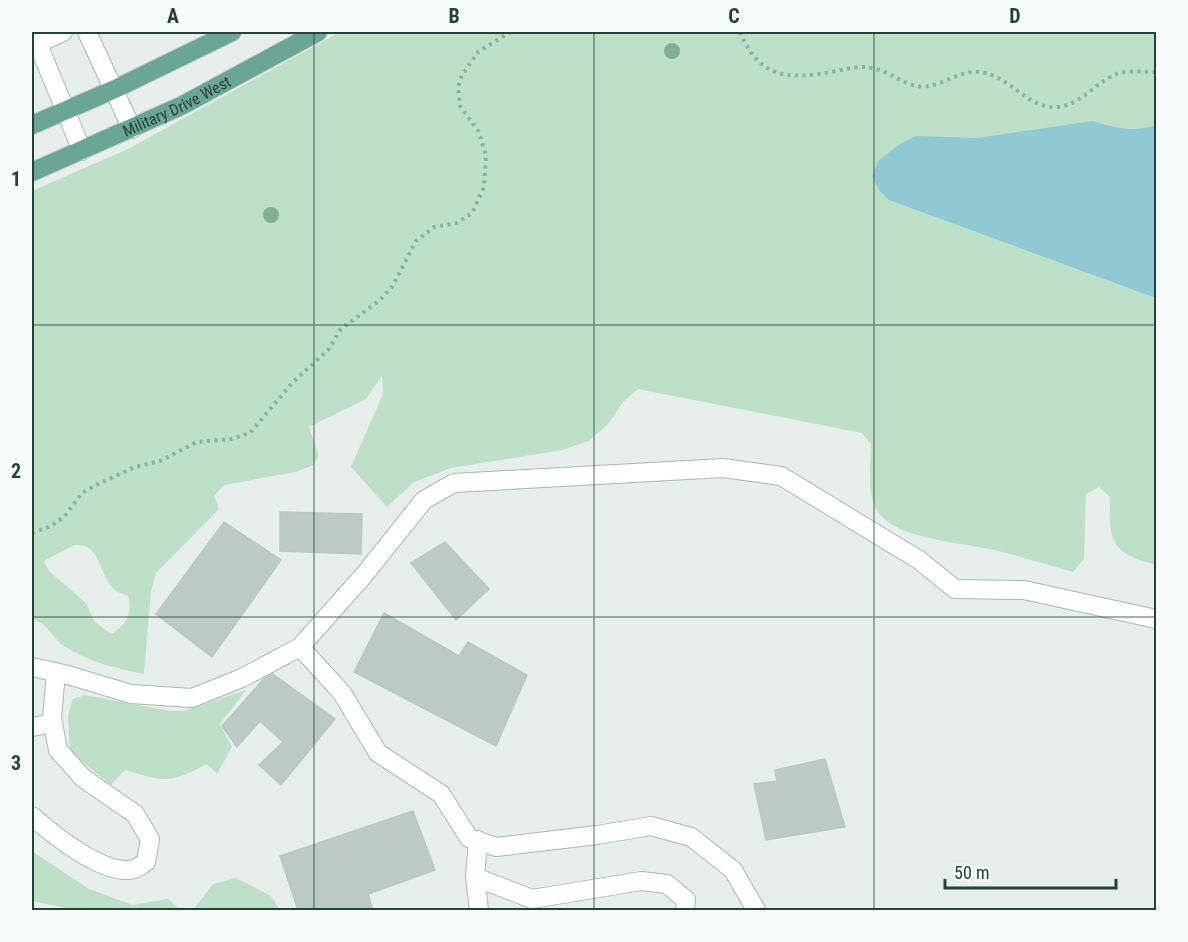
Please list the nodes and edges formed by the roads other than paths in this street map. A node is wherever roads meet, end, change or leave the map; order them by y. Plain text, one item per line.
1 (63, 32) edge
2 (87, 32) edge
3 (232, 32) edge
4 (318, 32) edge
5 (35, 38) edge
6 (115, 89) junction
7 (66, 110) junction
8 (32, 125) edge
9 (132, 129) junction
10 (82, 151) junction
11 (32, 172) edge
12 (1156, 619) edge
13 (300, 647) junction
14 (32, 667) edge
15 (56, 672) junction
16 (53, 723) junction
17 (32, 727) edge
18 (32, 816) edge
19 (478, 840) junction
20 (475, 877) junction
21 (479, 910) edge
22 (686, 910) edge
23 (756, 910) edge

1 - 5 street
2 - 6 street
3 - 6 main road
4 - 9 main road, Military Drive West
5 - 7 street
6 - 7 main road
6 - 9 street
7 - 8 main road
7 - 10 street
9 - 10 main road, Military Drive West
10 - 11 main road, Military Drive West
12 - 13 street
13 - 15 street
13 - 19 street
14 - 15 street
15 - 16 street
16 - 17 street
16 - 18 street
19 - 20 street
19 - 23 street
20 - 21 street
20 - 22 street

